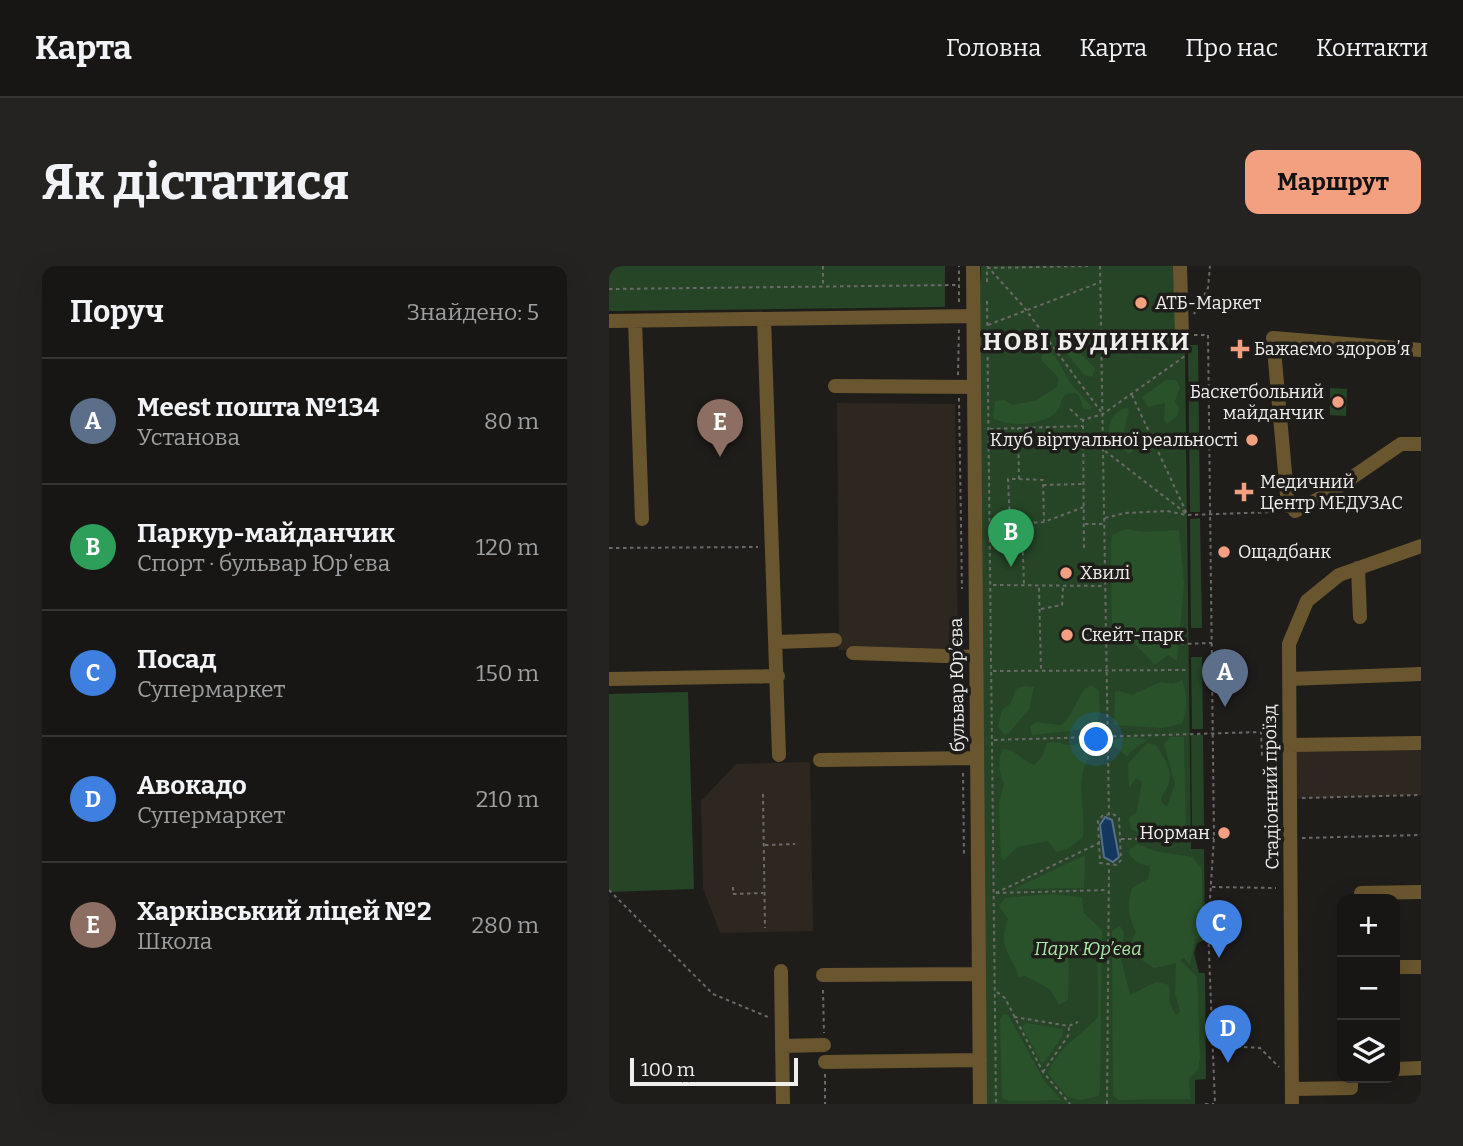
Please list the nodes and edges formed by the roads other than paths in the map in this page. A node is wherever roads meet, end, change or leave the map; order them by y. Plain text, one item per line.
1 (1180, 266) edge
2 (983, 267) edge
3 (966, 317) junction
4 (764, 318) junction
5 (609, 321) edge
6 (635, 321) junction
7 (1182, 336) road end
8 (1421, 350) edge
9 (835, 386) dead end
10 (974, 387) junction
11 (1421, 444) edge
12 (642, 519) dead end
13 (1421, 546) edge
14 (1358, 568) junction
15 (1360, 617) dead end
16 (835, 640) dead end
17 (777, 642) junction
18 (853, 653) dead end
19 (977, 664) junction
20 (1421, 674) edge
21 (778, 676) junction
22 (609, 679) edge
23 (1289, 679) junction
24 (1421, 743) edge
25 (1290, 749) junction
26 (779, 755) dead end
27 (970, 758) junction
28 (820, 760) dead end
29 (1421, 892) edge
30 (1361, 893) dead end
31 (1400, 967) edge
32 (1421, 967) edge
33 (781, 971) dead end
34 (979, 974) junction
35 (823, 975) dead end
36 (824, 1045) dead end
37 (782, 1046) junction
38 (980, 1060) junction
39 (825, 1062) dead end
40 (1421, 1068) edge
41 (1400, 1069) edge
42 (1351, 1083) edge
43 (1292, 1084) junction
44 (783, 1104) edge
45 (980, 1104) edge
46 (1292, 1104) edge
47 (1352, 1104) edge

1 - 7 street
2 - 3 street, бульвар Юрʼєва
3 - 4 street
3 - 10 street, бульвар Юрʼєва
4 - 6 street
4 - 17 street
5 - 6 street
6 - 12 street
8 - 11 street
9 - 10 street
10 - 19 street, бульвар Юрʼєва
13 - 14 street, Стадіонний проїзд
14 - 15 street
14 - 23 street, Стадіонний проїзд
16 - 17 street
17 - 21 street
18 - 19 street
19 - 27 street, бульвар Юрʼєва
20 - 23 street
21 - 22 street
21 - 26 street
23 - 25 street, Стадіонний проїзд
24 - 25 street
25 - 43 street, Стадіонний проїзд
27 - 28 street
27 - 34 street, бульвар Юрʼєва
29 - 30 street
31 - 32 street
33 - 37 street
34 - 35 street
34 - 38 street, бульвар Юрʼєва
36 - 37 street
37 - 44 street
38 - 39 street
38 - 45 street, бульвар Юрʼєва
40 - 41 street
42 - 43 street
42 - 47 street
43 - 46 street, Стадіонний проїзд

